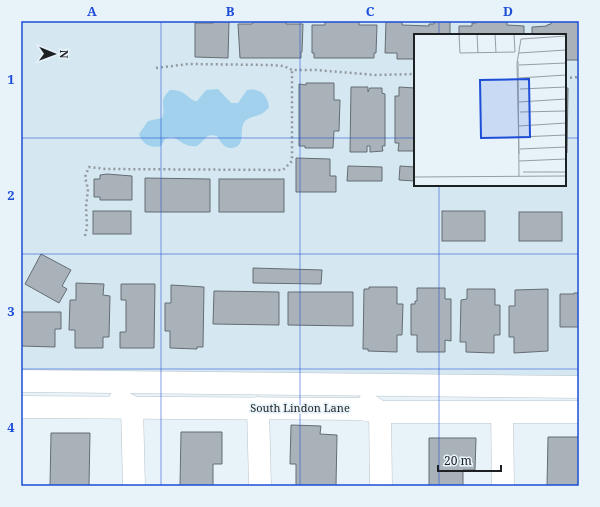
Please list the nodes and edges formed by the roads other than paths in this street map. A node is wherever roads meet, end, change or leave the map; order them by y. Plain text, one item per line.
1 (21, 381) edge
2 (67, 382) junction
3 (311, 385) junction
4 (549, 387) junction
5 (579, 387) edge
6 (579, 397) edge
7 (21, 407) edge
8 (132, 407) junction
9 (258, 408) junction
10 (380, 412) junction
11 (579, 412) edge
12 (502, 413) junction
13 (134, 486) edge
14 (260, 486) edge
15 (382, 486) edge
16 (503, 486) edge

1 - 2 street, South Lindon Lane
2 - 3 street, South Lindon Lane
2 - 8 street
3 - 4 street, South Lindon Lane
3 - 10 street
4 - 5 street, South Lindon Lane
4 - 6 street
7 - 8 street, South Lindon Lane
8 - 9 street, South Lindon Lane
8 - 13 street
9 - 10 street, South Lindon Lane
9 - 14 street
10 - 12 street, South Lindon Lane
10 - 15 street
11 - 12 street, South Lindon Lane
12 - 16 street

